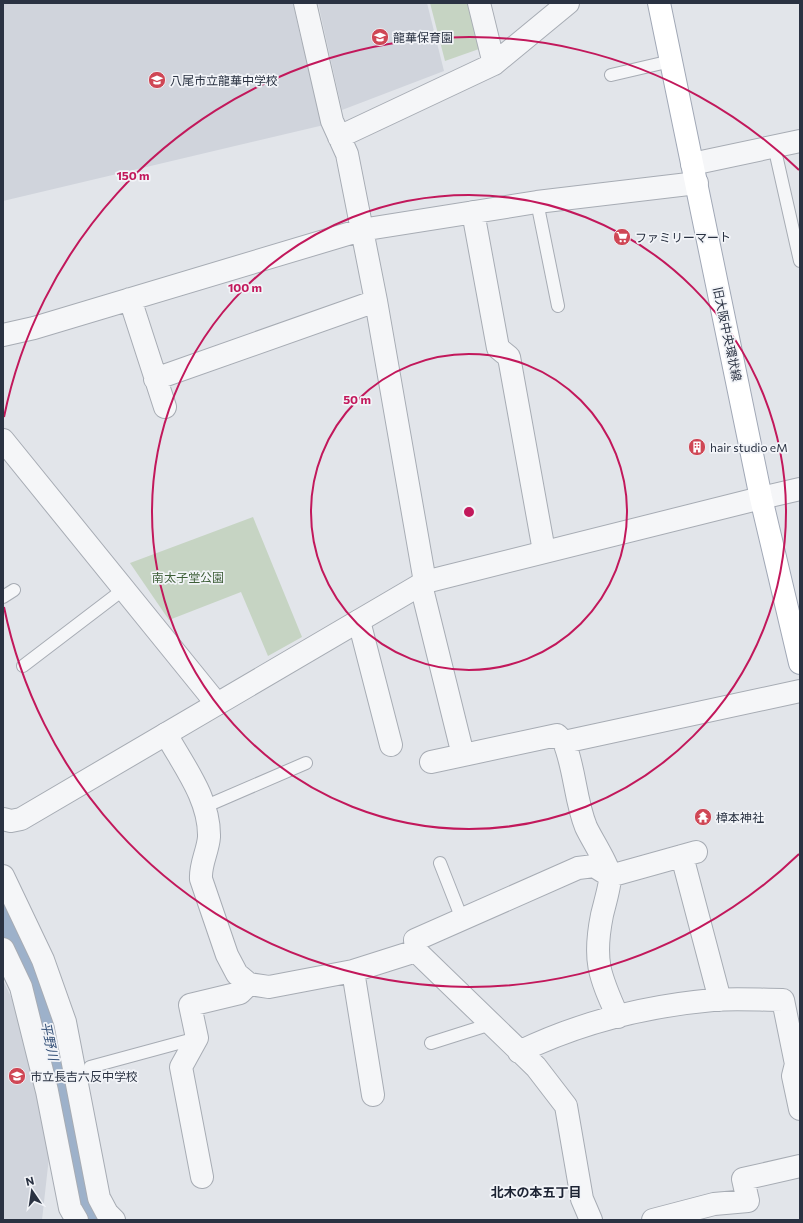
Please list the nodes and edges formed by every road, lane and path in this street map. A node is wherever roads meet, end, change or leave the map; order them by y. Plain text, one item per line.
1 (305, 3) edge
2 (479, 3) edge
3 (568, 3) edge
4 (659, 3) edge
5 (671, 61) junction
6 (494, 64) junction
7 (611, 75) dead end
8 (339, 138) junction
9 (800, 141) edge
10 (774, 146) junction
11 (694, 173) junction
12 (537, 202) junction
13 (473, 212) junction
14 (361, 230) junction
15 (800, 261) edge
16 (130, 299) junction
17 (376, 301) junction
18 (558, 306) dead end
19 (3, 335) edge
20 (156, 378) junction
21 (164, 407) dead end
22 (3, 440) edge
23 (800, 489) edge
24 (761, 498) junction
25 (544, 551) junction
26 (423, 584) junction
27 (124, 589) junction
28 (14, 590) dead end
29 (3, 598) edge
30 (359, 621) junction
31 (800, 664) edge
32 (23, 666) dead end
33 (800, 691) edge
34 (217, 704) junction
35 (166, 734) junction
36 (564, 742) junction
37 (391, 745) dead end
38 (464, 755) junction
39 (431, 762) dead end
40 (306, 763) dead end
41 (204, 807) junction
42 (3, 819) edge
43 (440, 863) dead end
44 (3, 876) edge
45 (610, 876) junction
46 (462, 919) junction
47 (3, 949) edge
48 (416, 951) junction
49 (353, 971) junction
50 (249, 984) junction
51 (720, 1000) junction
52 (618, 1016) junction
53 (491, 1024) junction
54 (197, 1038) junction
55 (431, 1044) dead end
56 (519, 1052) junction
57 (798, 1064) edge
58 (90, 1067) dead end
59 (373, 1096) dead end
60 (800, 1109) edge
61 (800, 1166) edge
62 (202, 1177) dead end
63 (76, 1220) edge
64 (114, 1220) edge
65 (591, 1220) edge
66 (653, 1220) edge

1 - 8 street
2 - 6 street
3 - 6 street
4 - 5 main road, 旧大阪中央環状線
5 - 7 lane
5 - 11 main road, 旧大阪中央環状線
6 - 8 street
8 - 14 street
9 - 10 street
10 - 11 street
10 - 15 lane
11 - 12 street
11 - 24 main road, 旧大阪中央環状線
12 - 13 street
12 - 18 lane
13 - 14 street
13 - 25 street
14 - 16 street
14 - 17 street
16 - 19 street
16 - 20 street
17 - 20 street
17 - 26 street
20 - 21 street
22 - 27 street
23 - 24 street
24 - 25 street
24 - 31 main road, 旧大阪中央環状線
25 - 26 street
26 - 30 street
26 - 38 street
27 - 32 lane
27 - 34 street
28 - 29 lane
30 - 34 street
30 - 37 street
33 - 36 street
34 - 35 street
35 - 41 street
35 - 42 street
36 - 38 street
36 - 45 street
38 - 39 street
40 - 41 lane
41 - 50 street
43 - 46 lane
44 - 64 street
45 - 46 street
45 - 51 street
45 - 52 street
46 - 48 street
47 - 63 street
48 - 49 street
48 - 53 street
49 - 50 street
49 - 59 street
50 - 54 street
51 - 52 street
51 - 57 street
52 - 56 street
53 - 55 lane
53 - 56 street
54 - 58 lane
54 - 62 street
56 - 65 street
57 - 60 street
61 - 66 street

